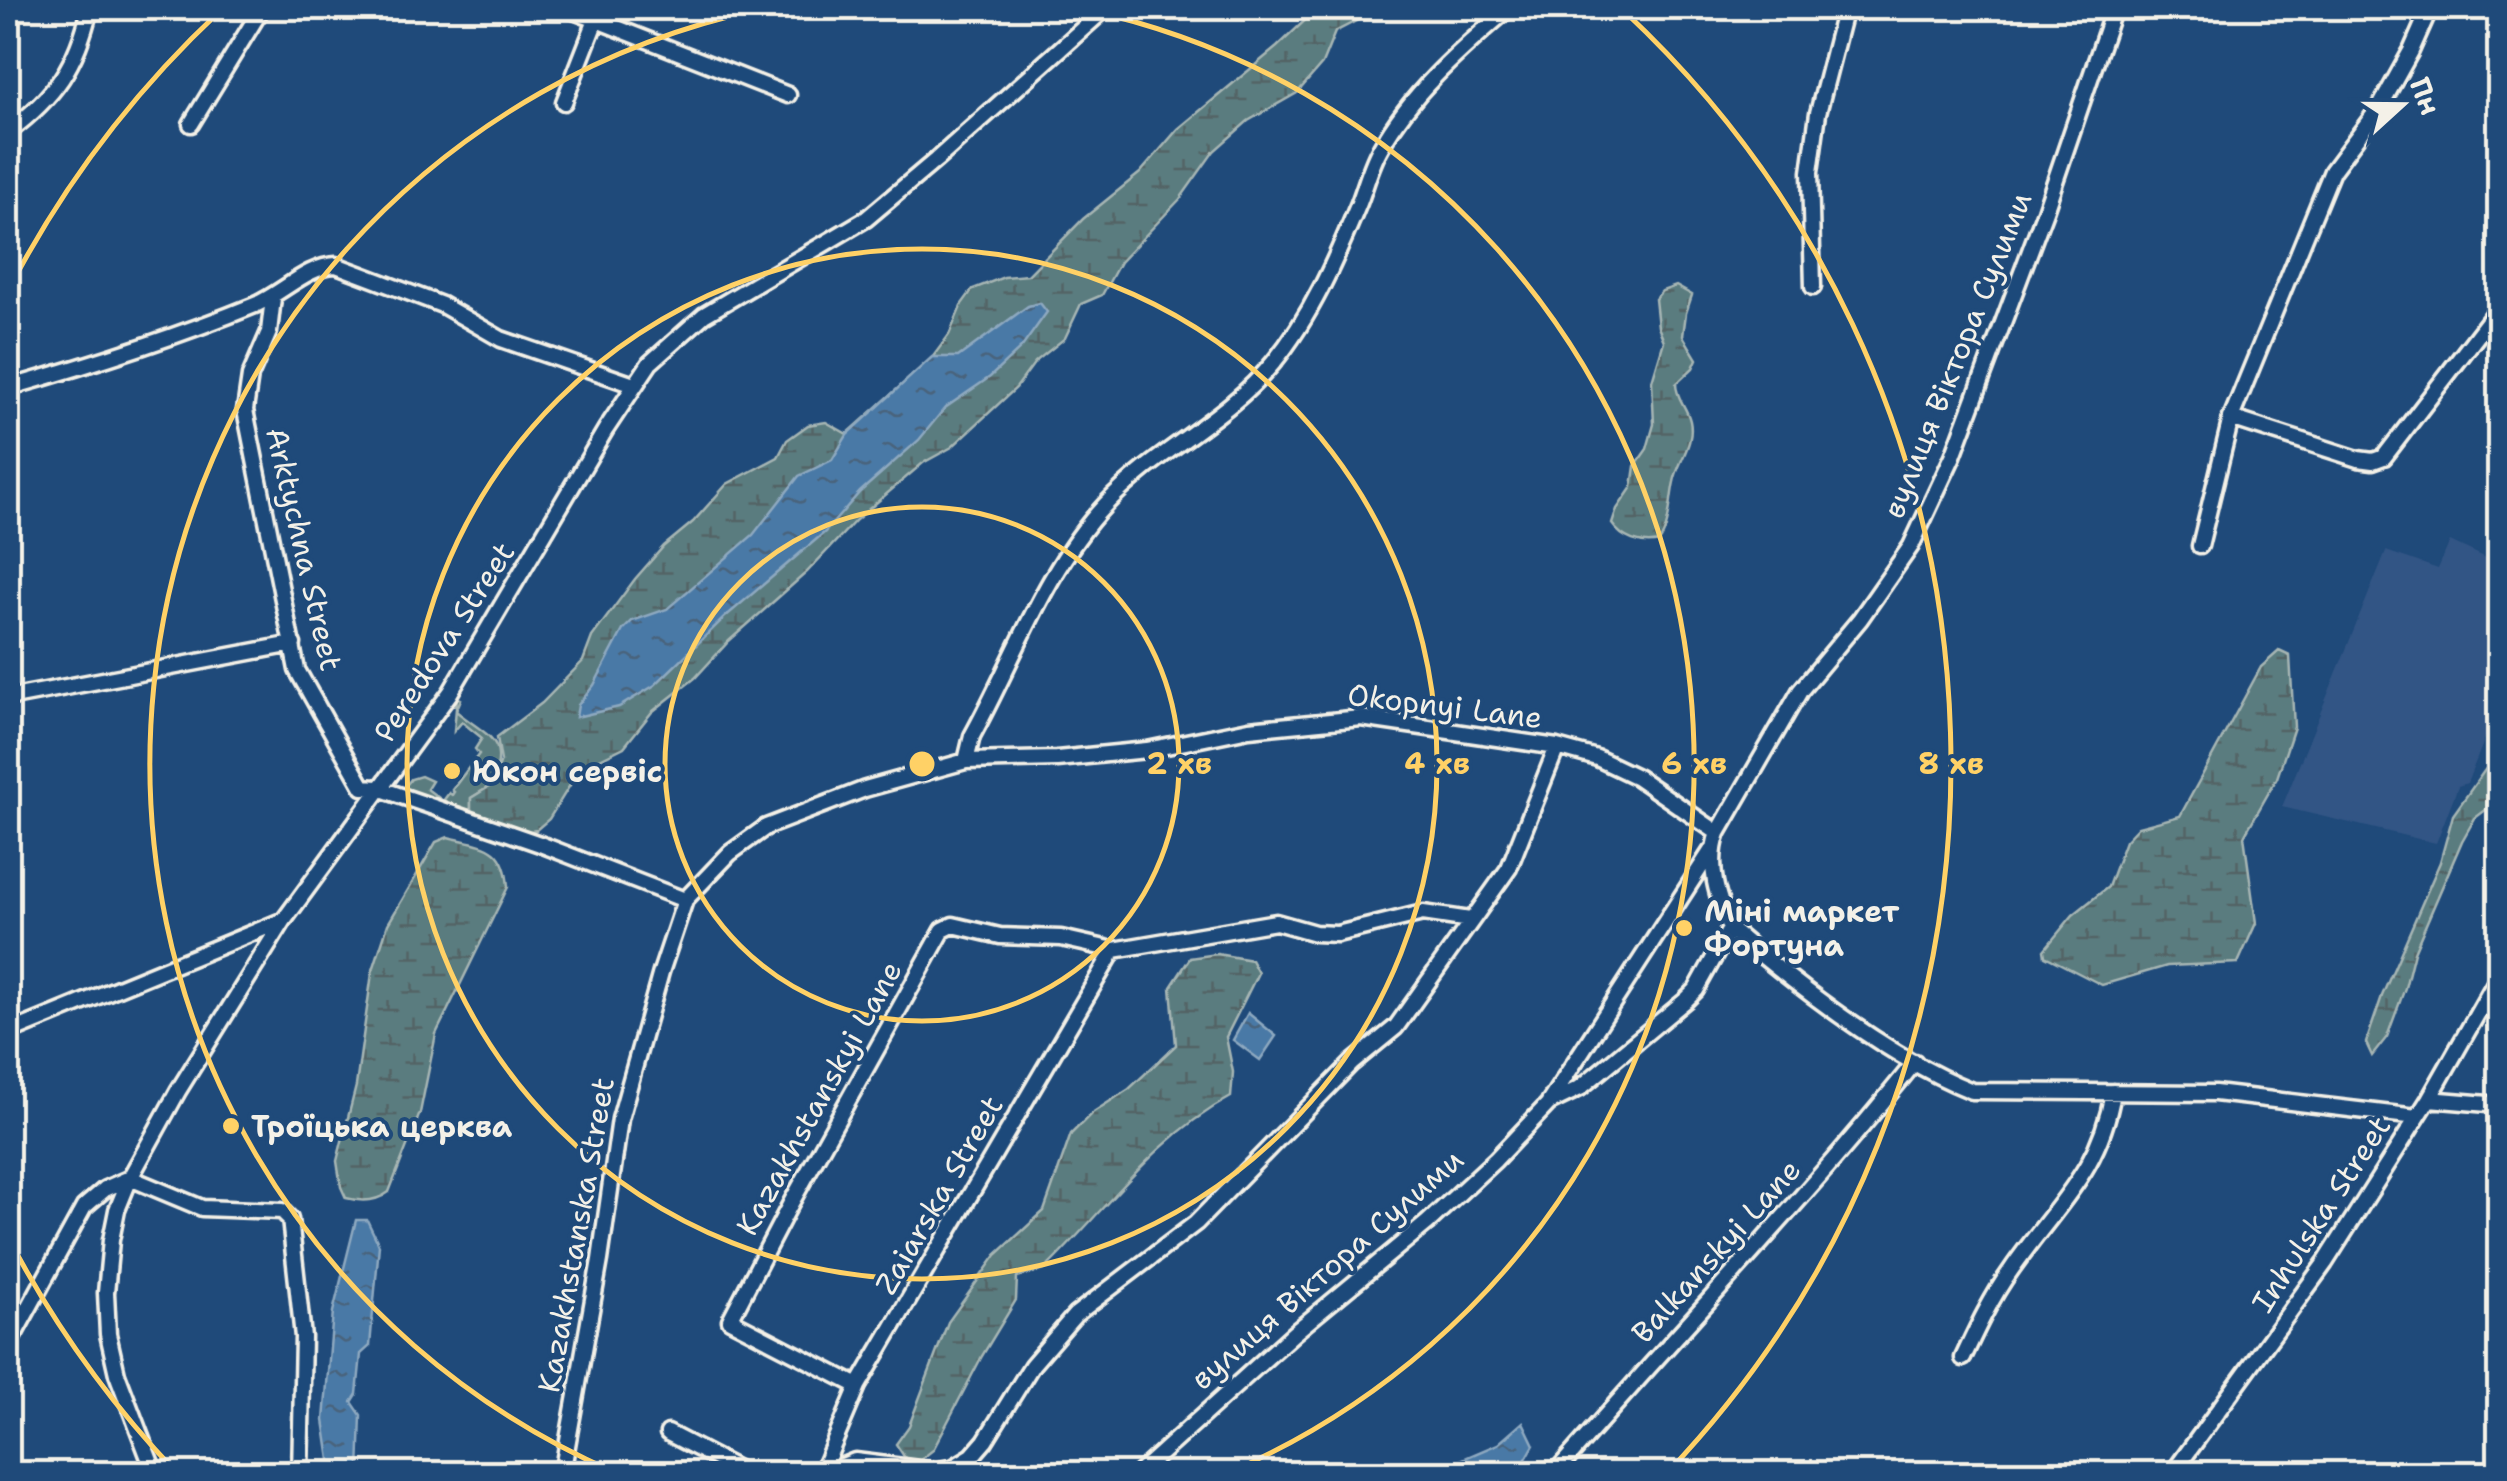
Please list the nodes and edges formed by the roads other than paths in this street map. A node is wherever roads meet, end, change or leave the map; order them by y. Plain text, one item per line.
1 (90, 8) edge
2 (262, 8) edge
3 (566, 8) edge
4 (1106, 8) edge
5 (1509, 8) edge
6 (1845, 8) edge
7 (2114, 8) edge
8 (2430, 8) edge
9 (596, 20) junction
10 (788, 95) dead end
11 (564, 102) dead end
12 (191, 124) dead end
13 (8, 132) edge
14 (1813, 288) dead end
15 (273, 298) junction
16 (2500, 306) edge
17 (634, 384) junction
18 (8, 388) edge
19 (2231, 418) junction
20 (2200, 546) dead end
21 (293, 644) junction
22 (8, 698) edge
23 (1557, 747) junction
24 (966, 761) junction
25 (378, 788) junction
26 (1718, 834) junction
27 (1712, 851) junction
28 (684, 900) junction
29 (284, 920) junction
30 (1470, 920) junction
31 (1730, 929) junction
32 (1114, 950) junction
33 (2500, 974) edge
34 (8, 1033) edge
35 (1915, 1062) junction
36 (2114, 1092) junction
37 (2429, 1099) junction
38 (1548, 1102) junction
39 (2500, 1105) edge
40 (2417, 1117) junction
41 (130, 1178) junction
42 (8, 1346) edge
43 (1963, 1358) dead end
44 (858, 1386) junction
45 (668, 1432) dead end
46 (155, 1474) edge
47 (300, 1474) edge
48 (562, 1474) edge
49 (748, 1474) edge
50 (822, 1474) edge
51 (1138, 1474) edge
52 (1554, 1474) edge
53 (2172, 1474) edge

1 - 13 street
2 - 12 street
3 - 9 street
4 - 17 street, Peredova Street
5 - 24 street
6 - 14 street
7 - 26 street, вулиця Віктора Сулими
8 - 19 street
9 - 10 street
9 - 11 street
15 - 17 street
15 - 18 street
15 - 21 street, Arktychna Street
16 - 19 street
17 - 25 street, Peredova Street
19 - 20 street
21 - 22 street
21 - 25 street, Arktychna Street
23 - 24 street, Okopnyi Lane
23 - 26 street, Okopnyi Lane
23 - 30 street
24 - 28 street, Kazakhstanska Street
25 - 28 street
25 - 29 street, Peredova Street
26 - 27 street, вулиця Віктора Сулими
27 - 31 street, вулиця Віктора Сулими
27 - 38 street, вулиця Віктора Сулими
28 - 48 street, Kazakhstanska Street
29 - 34 street
29 - 41 street, Peredova Street
30 - 32 street
30 - 50 street
31 - 35 street
31 - 38 street, вулиця Віктора Сулими
32 - 44 street, Zaiarska Street
32 - 44 street, Kazakhstanskyi Lane
33 - 37 street, Inhulska Street
35 - 36 street
35 - 52 street, Balkanskyi Lane
36 - 40 street
36 - 43 street
37 - 39 street
37 - 40 street, Inhulska Street
38 - 51 street, вулиця Віктора Сулими
40 - 53 street, Inhulska Street
41 - 42 street
41 - 46 street, Peredova Street
41 - 47 street
44 - 50 street, Zaiarska Street
45 - 49 street

